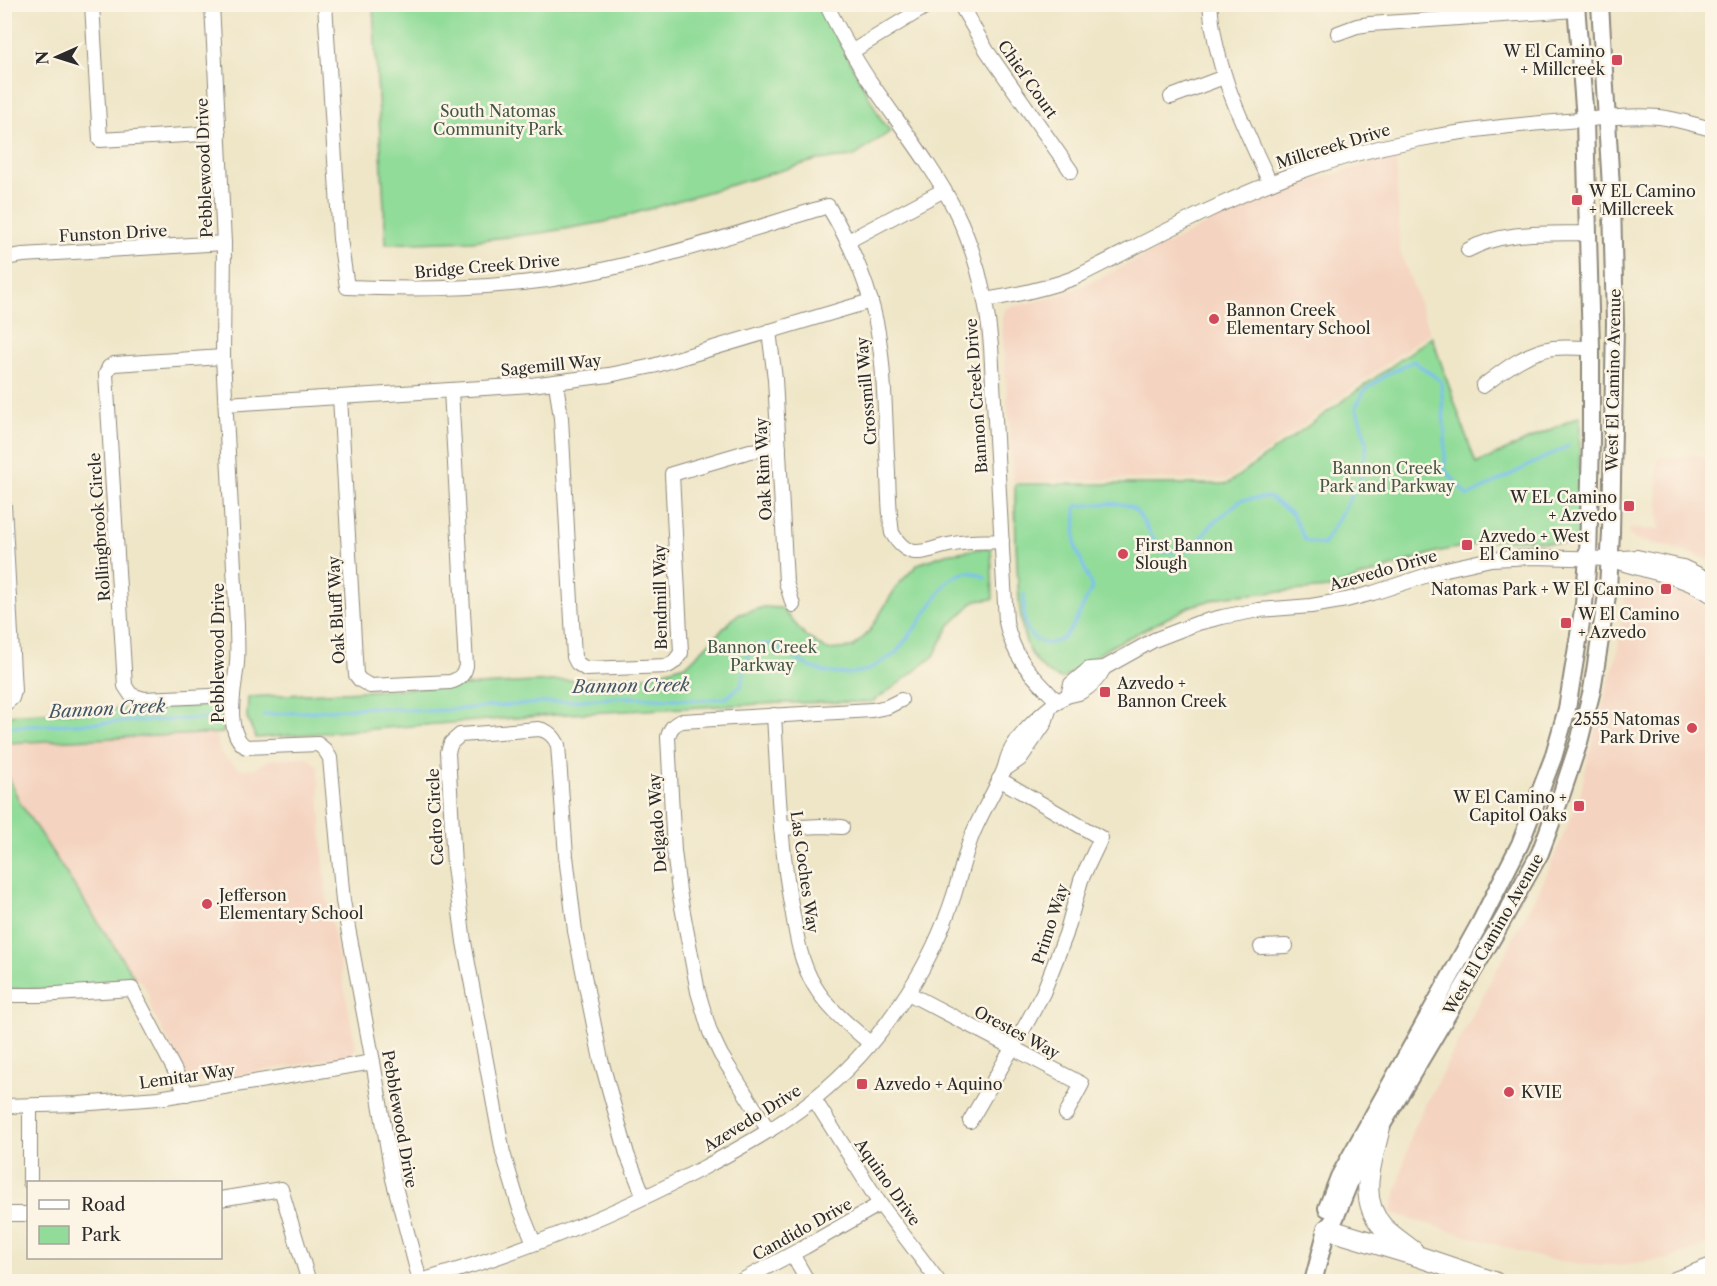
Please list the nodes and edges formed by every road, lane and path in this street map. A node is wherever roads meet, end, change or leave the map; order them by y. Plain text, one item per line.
1 (92, 4) edge
2 (212, 4) edge
3 (326, 4) edge
4 (826, 4) edge
5 (930, 4) edge
6 (960, 4) edge
7 (1210, 4) edge
8 (1600, 4) edge
9 (1576, 7) edge
10 (1338, 33) dead end
11 (851, 52) junction
12 (1224, 77) junction
13 (1171, 97) dead end
14 (1608, 119) junction
15 (1585, 120) junction
16 (1713, 129) edge
17 (219, 133) junction
18 (1071, 171) dead end
19 (1270, 183) junction
20 (944, 190) junction
21 (1588, 232) junction
22 (848, 241) junction
23 (224, 243) junction
24 (1468, 250) dead end
25 (4, 258) edge
26 (871, 300) junction
27 (985, 300) junction
28 (769, 331) junction
29 (1590, 348) junction
30 (223, 357) junction
31 (556, 383) junction
32 (1483, 386) dead end
33 (451, 390) junction
34 (340, 397) junction
35 (226, 404) junction
36 (779, 448) junction
37 (4, 505) edge
38 (1002, 541) junction
39 (1588, 558) junction
40 (1610, 559) junction
41 (1713, 581) edge
42 (1713, 596) edge
43 (793, 605) dead end
44 (233, 695) junction
45 (901, 700) dead end
46 (1059, 702) junction
47 (7, 703) edge
48 (774, 715) junction
49 (1002, 774) junction
50 (842, 827) dead end
51 (781, 828) junction
52 (1286, 946) dead end
53 (1261, 947) dead end
54 (908, 993) junction
55 (4, 995) edge
56 (870, 1043) junction
57 (1013, 1048) junction
58 (373, 1062) junction
59 (187, 1094) junction
60 (814, 1099) junction
61 (4, 1106) edge
62 (30, 1106) junction
63 (1066, 1113) dead end
64 (970, 1121) dead end
65 (1380, 1127) junction
66 (769, 1131) junction
67 (30, 1181) edge
68 (644, 1197) junction
69 (222, 1199) edge
70 (880, 1204) junction
71 (4, 1214) edge
72 (27, 1215) edge
73 (1327, 1229) junction
74 (534, 1243) junction
75 (792, 1254) junction
76 (1420, 1257) junction
77 (1713, 1268) edge
78 (309, 1281) edge
79 (418, 1281) edge
80 (739, 1281) edge
81 (808, 1281) edge
82 (939, 1281) edge
83 (1313, 1281) edge
84 (1494, 1281) edge
85 (1675, 1281) edge

1 - 17 street
2 - 17 street, Pebblewood Drive
3 - 22 street, Bridge Creek Drive
4 - 11 street, Bannon Creek Drive
5 - 11 street
6 - 18 street, Chief Court
7 - 12 street
8 - 14 main road, West El Camino Avenue
9 - 10 street
9 - 15 main road, West El Camino Avenue
11 - 20 street, Bannon Creek Drive
12 - 13 street
12 - 19 street
14 - 15 street, Millcreek Drive
14 - 16 street, Millcreek Drive
14 - 40 main road, West El Camino Avenue
15 - 19 street, Millcreek Drive
15 - 21 main road, West El Camino Avenue
17 - 23 street, Pebblewood Drive
19 - 27 street, Millcreek Drive
20 - 22 street
20 - 27 street, Bannon Creek Drive
21 - 24 street
21 - 29 main road, West El Camino Avenue
22 - 26 street, Crossmill Way
23 - 25 street, Funston Drive
23 - 30 street, Pebblewood Drive
26 - 28 street, Sagemill Way
26 - 38 street, Crossmill Way
27 - 38 street, Bannon Creek Drive
28 - 31 street, Sagemill Way
28 - 36 street, Oak Rim Way
29 - 32 street
29 - 39 main road, West El Camino Avenue
30 - 35 street, Pebblewood Drive
30 - 44 street, Rollingbrook Circle
31 - 33 street, Sagemill Way
31 - 36 street, Bendmill Way
33 - 34 street, Sagemill Way
33 - 34 street, Oak Bluff Way
34 - 35 street, Sagemill Way
35 - 44 street, Pebblewood Drive
36 - 43 street, Oak Rim Way
37 - 47 street
38 - 46 street, Bannon Creek Drive
39 - 40 street, Azevedo Drive
39 - 46 street, Azevedo Drive
39 - 73 main road, West El Camino Avenue
40 - 41 street
40 - 42 street
40 - 65 main road, West El Camino Avenue
44 - 58 street, Pebblewood Drive
45 - 48 street, Delgado Way
46 - 49 street, Azevedo Drive
48 - 51 street, Las Coches Way
48 - 66 street, Delgado Way
49 - 54 street, Azevedo Drive
49 - 57 street, Primo Way
50 - 51 street
51 - 56 street, Las Coches Way
52 - 53 street
54 - 56 street, Azevedo Drive
54 - 57 street, Orestes Way
55 - 59 street
56 - 60 street, Azevedo Drive
57 - 63 street, Orestes Way
57 - 64 street, Primo Way
58 - 59 street, Lemitar Way
58 - 79 street, Pebblewood Drive
59 - 62 street, Lemitar Way
60 - 66 street, Azevedo Drive
60 - 70 street, Aquino Drive
61 - 62 street, Lemitar Way
62 - 67 street
65 - 73 main road, West El Camino Avenue
65 - 76 highway
66 - 68 street, Azevedo Drive
68 - 74 street, Azevedo Drive
68 - 74 street, Cedro Circle
69 - 78 street
70 - 75 street, Candido Drive
70 - 82 street, Aquino Drive
71 - 72 street
73 - 76 highway
73 - 83 main road, West El Camino Avenue
74 - 79 street, Azevedo Drive
75 - 80 street, Candido Drive
75 - 81 street
76 - 84 highway
77 - 85 highway

